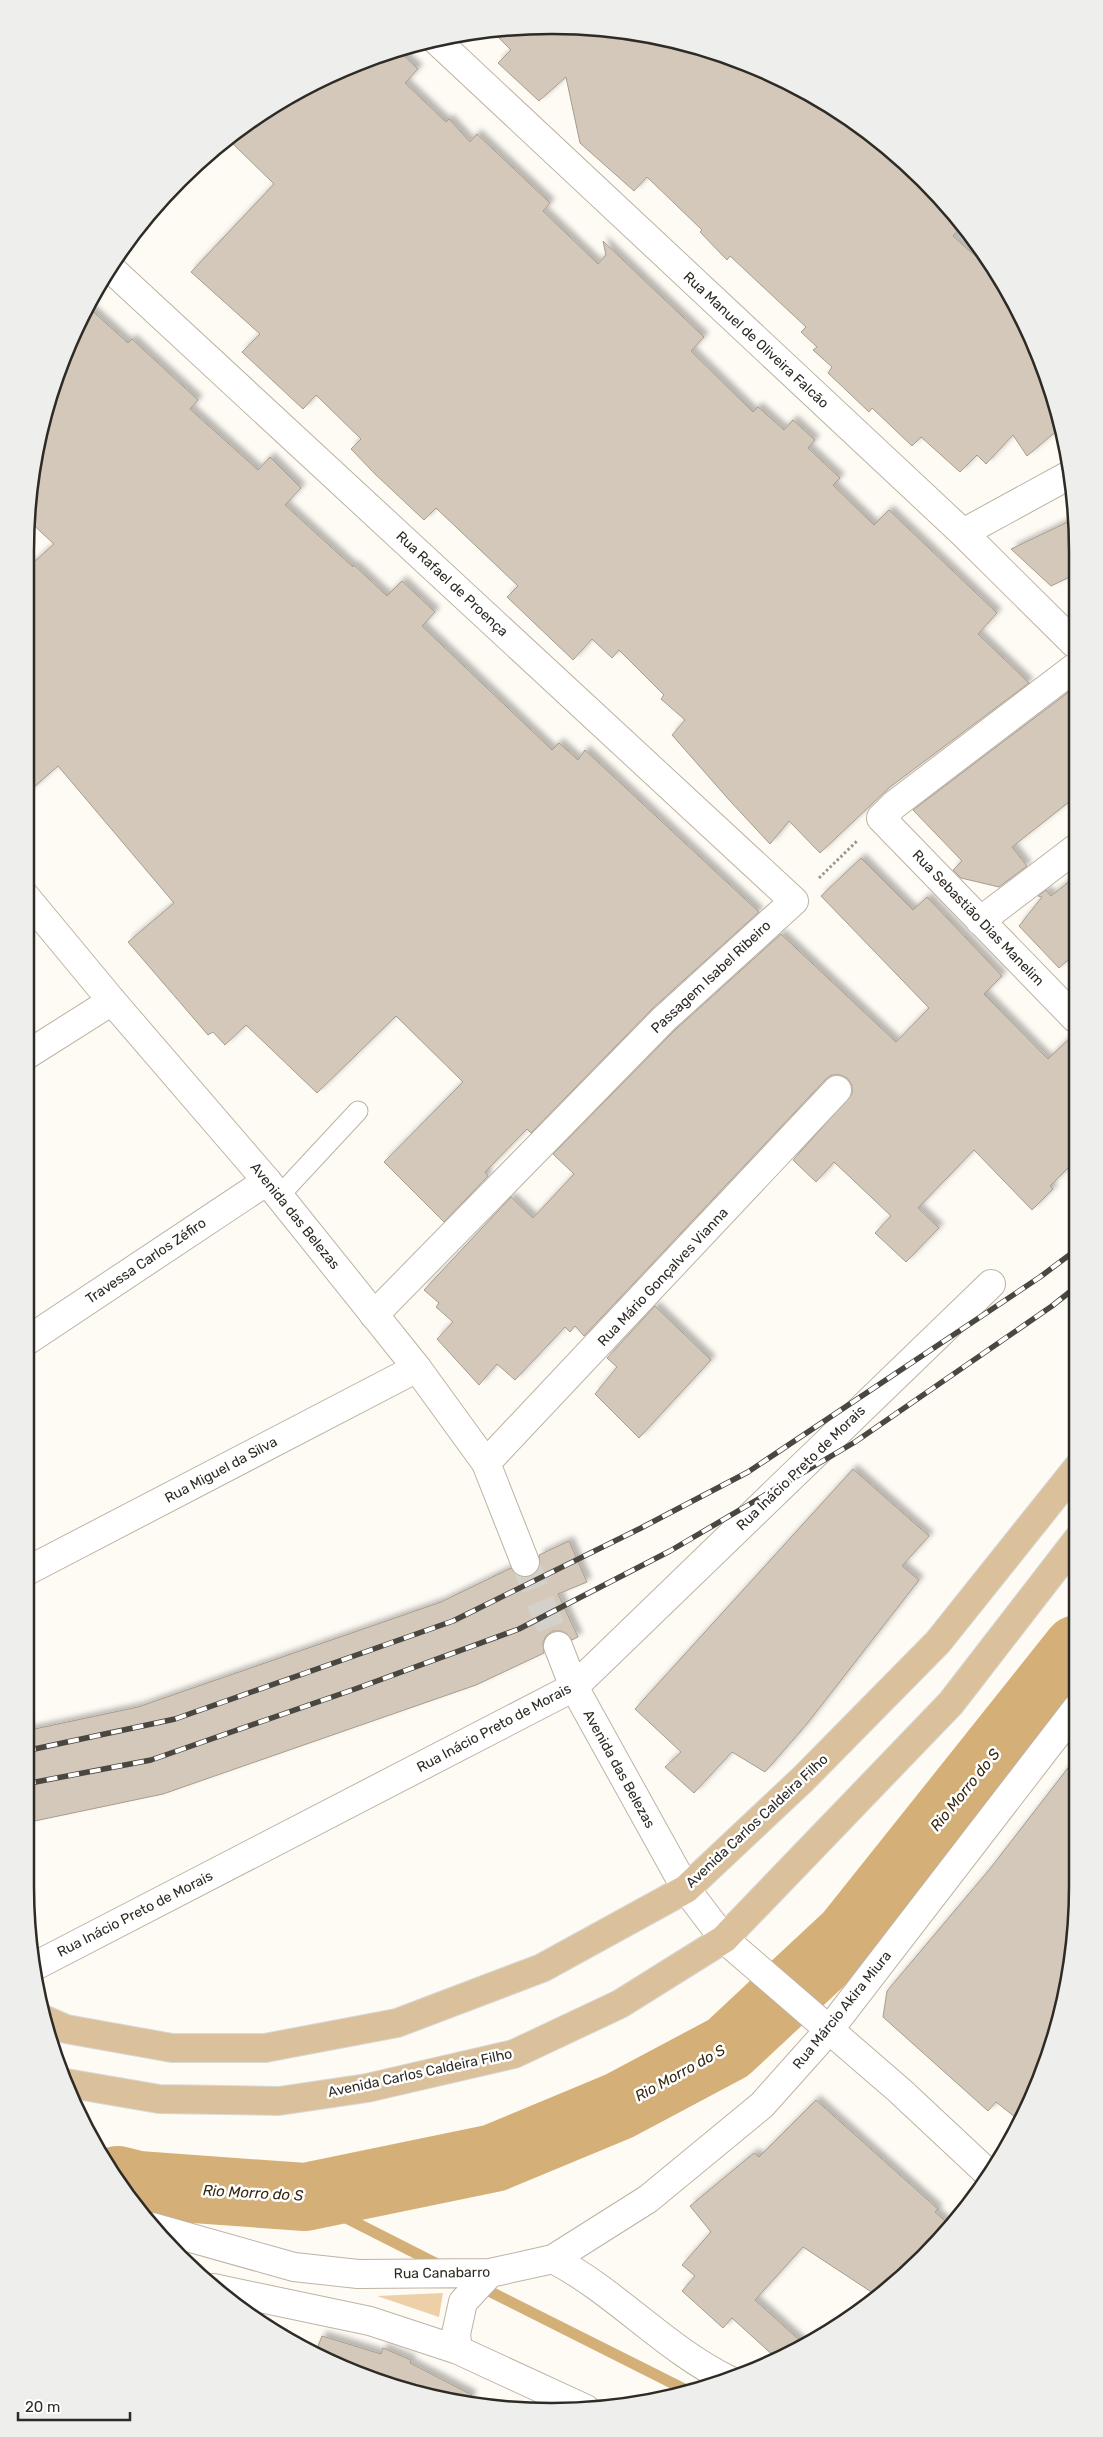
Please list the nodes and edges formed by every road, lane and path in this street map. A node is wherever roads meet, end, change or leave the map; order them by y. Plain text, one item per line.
1 (442, 46) edge
2 (115, 273) edge
3 (1064, 478) edge
4 (963, 533) junction
5 (1069, 638) edge
6 (1069, 672) edge
7 (882, 818) junction
8 (1069, 854) edge
9 (794, 901) junction
10 (34, 907) edge
11 (980, 921) junction
12 (112, 1001) junction
13 (1069, 1012) edge
14 (34, 1050) edge
15 (837, 1090) dead end
16 (358, 1111) dead end
17 (273, 1188) junction
18 (991, 1284) dead end
19 (374, 1315) junction
20 (34, 1336) edge
21 (417, 1368) junction
22 (486, 1463) junction
23 (1069, 1478) edge
24 (1069, 1550) edge
25 (526, 1562) tunnel mouth
26 (34, 1567) edge
27 (558, 1646) tunnel mouth
28 (574, 1687) junction
29 (1069, 1718) edge
30 (686, 1889) junction
31 (724, 1939) junction
32 (40, 1963) edge
33 (52, 2023) edge
34 (829, 2030) junction
35 (73, 2084) edge
36 (984, 2170) edge
37 (165, 2231) edge
38 (553, 2259) junction
39 (490, 2273) junction
40 (231, 2292) edge
41 (458, 2350) junction
42 (719, 2375) edge
43 (572, 2402) edge

1 - 4 street, Rua Manuel de Oliveira Falcão
2 - 9 street, Rua Rafael de Proença
3 - 4 street
4 - 5 street, Rua Manuel de Oliveira Falcão
6 - 7 street
7 - 9 path
7 - 11 street, Rua Sebastião Dias Manelim
8 - 11 street
9 - 19 street, Passagem Isabel Ribeiro
10 - 12 street, Avenida das Belezas
11 - 13 street, Rua Sebastião Dias Manelim
12 - 14 street
12 - 17 street, Avenida das Belezas
15 - 22 street, Rua Mário Gonçalves Vianna
16 - 17 lane
17 - 19 street, Avenida das Belezas
17 - 20 street, Travessa Carlos Zéfiro
18 - 28 street, Rua Inácio Preto de Morais
19 - 21 street, Avenida das Belezas
21 - 22 street, Avenida das Belezas
21 - 26 street, Rua Miguel da Silva
22 - 25 street, Avenida das Belezas
23 - 30 main road, Avenida Carlos Caldeira Filho
24 - 31 main road, Avenida Carlos Caldeira Filho
27 - 28 street, Avenida das Belezas
28 - 30 street, Avenida das Belezas
28 - 32 street, Rua Inácio Preto de Morais
29 - 34 street, Rua Márcio Akira Miura
30 - 31 street, Avenida das Belezas
30 - 33 main road, Avenida Carlos Caldeira Filho
31 - 34 street, Avenida das Belezas
31 - 35 main road, Avenida Carlos Caldeira Filho
34 - 36 street, Avenida das Belezas
34 - 38 street, Rua Márcio Akira Miura
37 - 39 street, Rua Canabarro
38 - 39 street, Rua Canabarro
38 - 42 street
39 - 41 street
40 - 41 street
41 - 43 street

